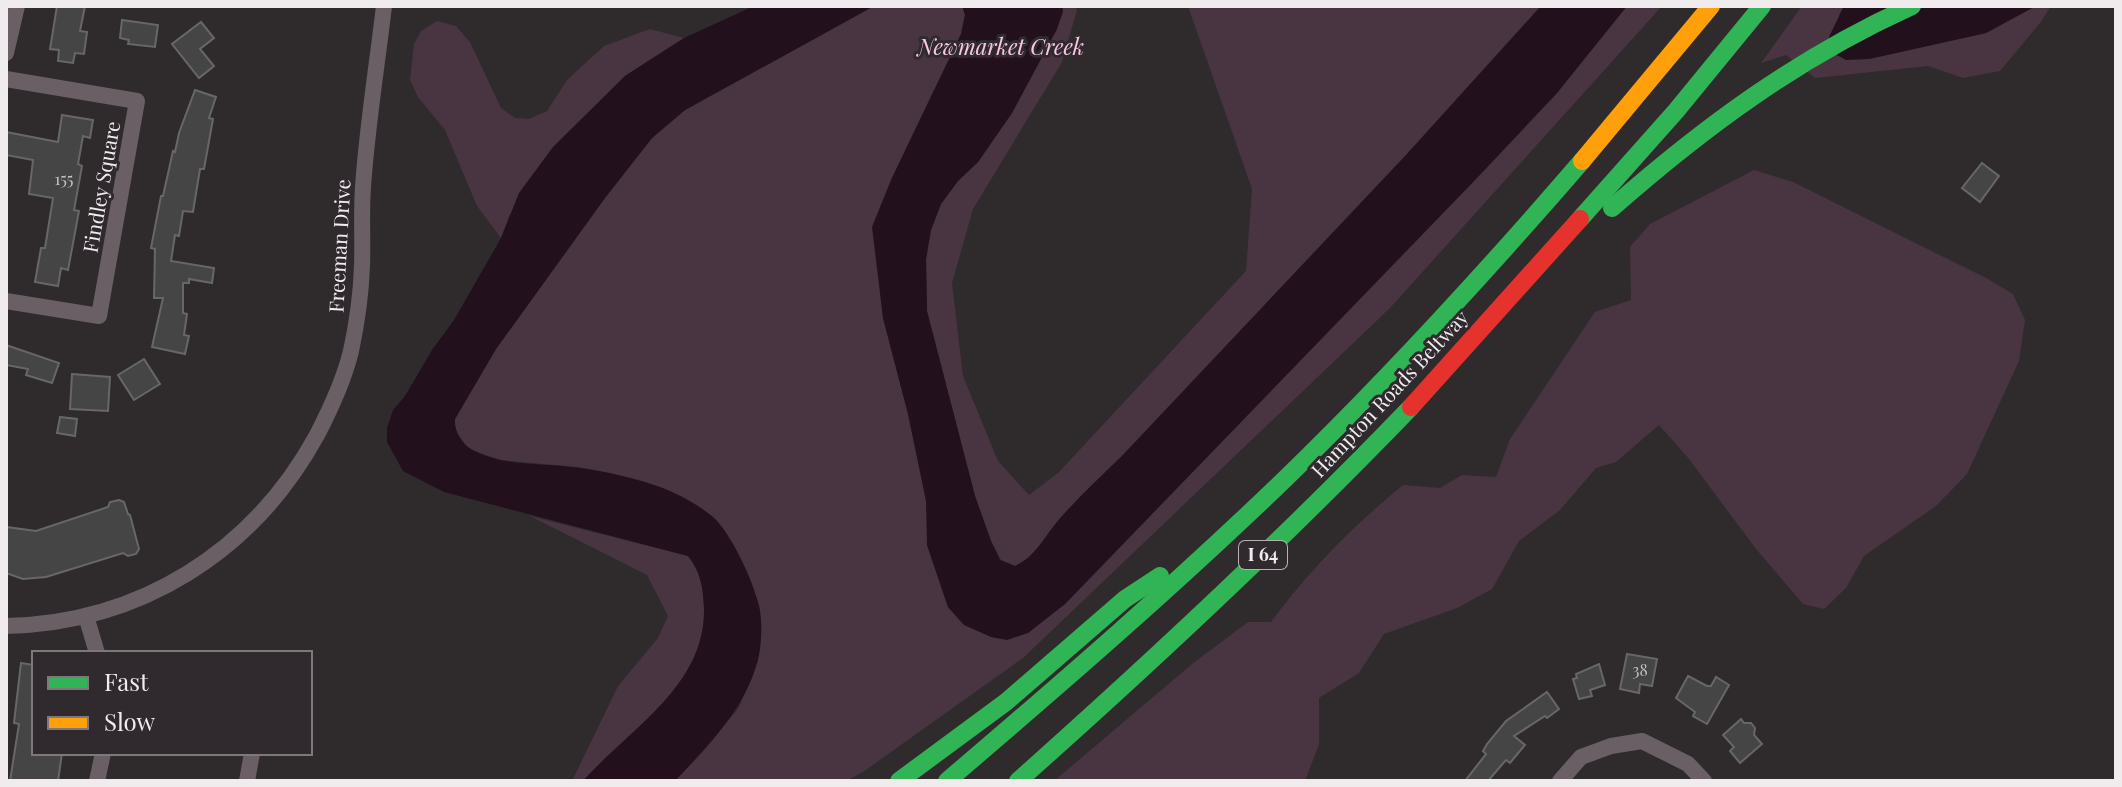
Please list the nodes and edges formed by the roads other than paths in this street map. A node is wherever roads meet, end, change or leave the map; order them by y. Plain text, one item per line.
1 (17, 6) edge
2 (384, 6) edge
3 (1691, 6) edge
4 (1711, 6) edge
5 (1762, 6) edge
6 (1912, 6) edge
7 (6, 53) edge
8 (6, 79) edge
9 (1612, 127) junction
10 (6, 301) edge
11 (1495, 315) junction
12 (1238, 523) junction
13 (86, 616) junction
14 (6, 626) edge
15 (96, 651) edge
16 (103, 755) edge
17 (252, 755) edge
18 (97, 781) edge
19 (247, 781) edge
20 (899, 781) edge
21 (947, 781) edge
22 (1018, 781) edge
23 (1560, 781) edge
24 (1704, 781) edge

1 - 7 street
2 - 13 street, Freeman Drive
3 - 9 highway
4 - 9 highway, Hampton Roads Beltway / I 64
5 - 11 highway, Hampton Roads Beltway / I 64
6 - 11 highway
8 - 10 street, Findley Square
9 - 12 highway, Hampton Roads Beltway / I 64
11 - 22 highway, Hampton Roads Beltway / I 64
12 - 20 highway
12 - 21 highway, I 64
13 - 14 street, Freeman Drive
13 - 15 street
16 - 18 street
17 - 19 street
23 - 24 street

